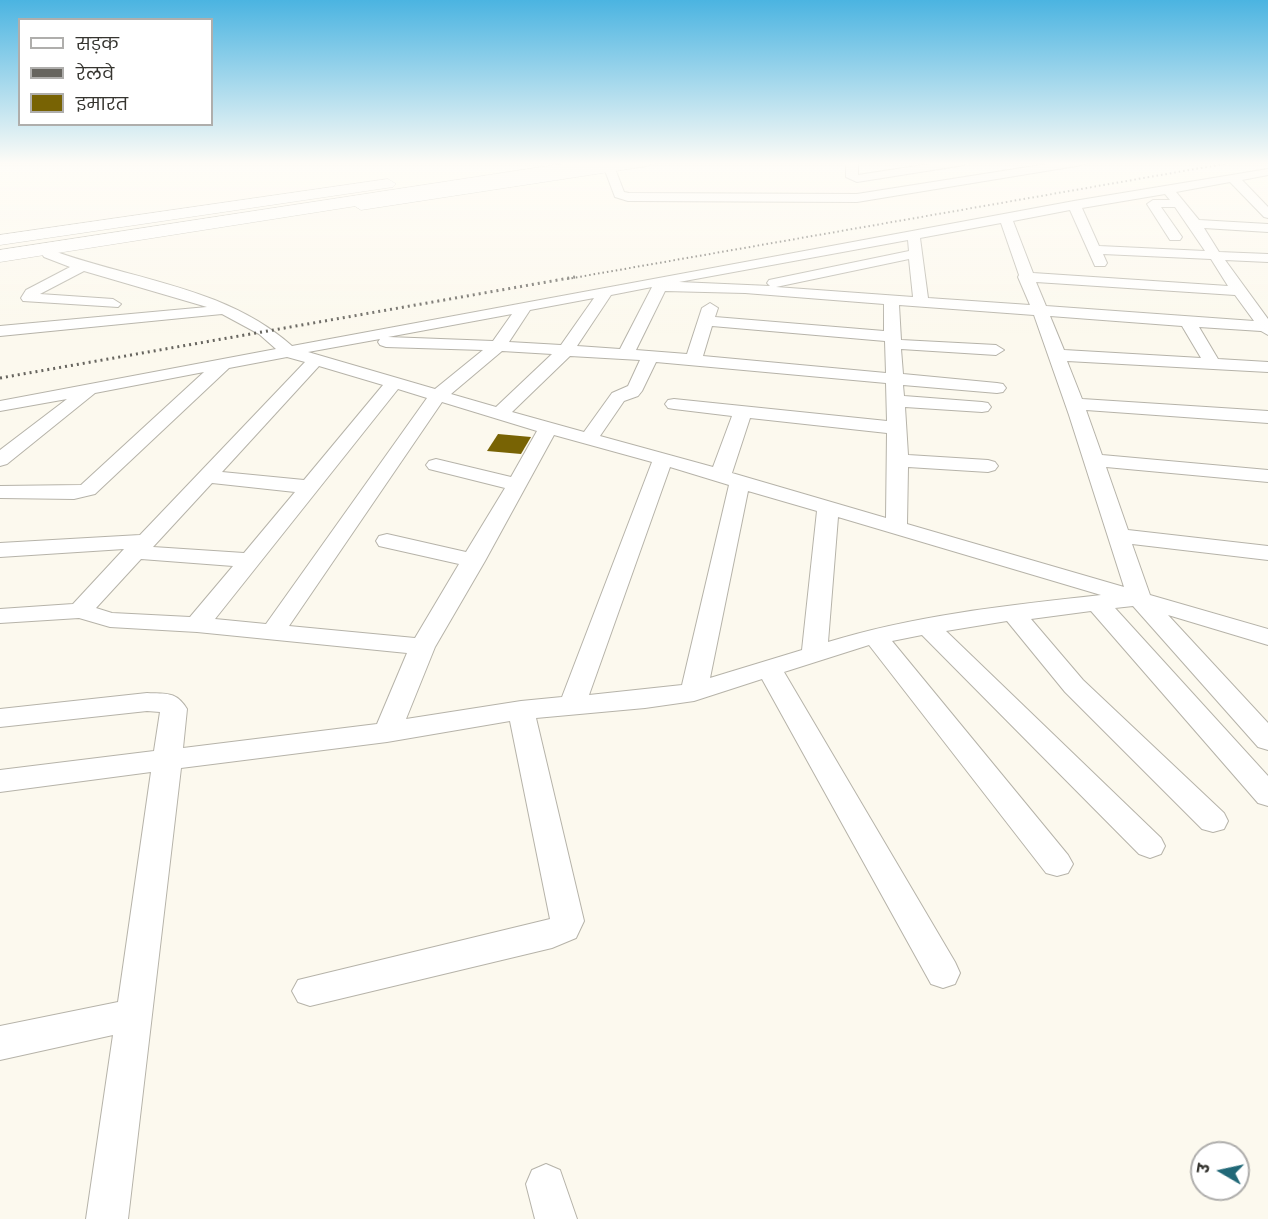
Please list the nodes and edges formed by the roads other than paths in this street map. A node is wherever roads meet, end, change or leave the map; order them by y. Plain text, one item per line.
1 (1006, 218) edge
2 (144, 219) edge
3 (227, 219) edge
4 (256, 219) edge
5 (269, 219) edge
6 (1001, 219) edge
7 (1080, 219) edge
8 (1163, 219) edge
9 (1191, 219) edge
10 (1195, 224) junction
11 (1268, 228) edge
12 (913, 233) junction
13 (1175, 237) dead end
14 (0, 240) edge
15 (1094, 250) junction
16 (49, 254) junction
17 (916, 254) junction
18 (1215, 255) junction
19 (1, 258) edge
20 (1268, 258) edge
21 (80, 267) junction
22 (1225, 272) junction
23 (1246, 273) dead end
24 (1025, 277) junction
25 (1108, 282) junction
26 (745, 289) junction
27 (606, 291) junction
28 (1240, 291) junction
29 (891, 299) junction
30 (921, 302) junction
31 (113, 304) dead end
32 (525, 306) junction
33 (225, 310) junction
34 (1040, 310) junction
35 (1187, 320) junction
36 (1267, 329) edge
37 (0, 331) edge
38 (363, 336) junction
39 (894, 340) junction
40 (498, 346) junction
41 (996, 350) dead end
42 (566, 351) junction
43 (289, 352) junction
44 (626, 355) junction
45 (1057, 355) junction
46 (650, 356) junction
47 (316, 360) junction
48 (693, 360) junction
49 (1212, 363) junction
50 (222, 365) junction
51 (1268, 367) edge
52 (895, 380) junction
53 (394, 383) junction
54 (997, 388) dead end
55 (89, 390) junction
56 (437, 396) junction
57 (896, 401) junction
58 (674, 404) dead end
59 (1074, 404) junction
60 (0, 406) edge
61 (982, 407) dead end
62 (743, 412) junction
63 (500, 413) junction
64 (1268, 417) edge
65 (548, 428) junction
66 (897, 428) junction
67 (588, 439) junction
68 (663, 459) junction
69 (0, 460) edge
70 (898, 460) junction
71 (1094, 460) junction
72 (436, 465) dead end
73 (988, 466) dead end
74 (206, 476) junction
75 (1268, 476) edge
76 (730, 480) junction
77 (517, 485) junction
78 (309, 487) junction
79 (0, 492) edge
80 (828, 509) junction
81 (896, 529) junction
82 (1119, 536) junction
83 (387, 541) dead end
84 (139, 547) junction
85 (0, 549) edge
86 (1268, 553) edge
87 (250, 560) junction
88 (474, 561) junction
89 (1139, 598) junction
90 (1097, 603) junction
91 (80, 611) junction
92 (1014, 614) junction
93 (0, 616) edge
94 (197, 625) junction
95 (928, 627) junction
96 (273, 632) junction
97 (875, 636) junction
98 (1268, 637) edge
99 (422, 647) junction
100 (814, 654) junction
101 (770, 670) junction
102 (694, 692) junction
103 (572, 705) junction
104 (521, 710) junction
105 (0, 718) edge
106 (387, 732) junction
107 (1268, 740) edge
108 (166, 760) junction
109 (0, 781) edge
110 (1268, 795) edge
111 (1213, 821) dead end
112 (1150, 846) dead end
113 (1057, 864) dead end
114 (943, 974) dead end
115 (310, 991) dead end
116 (133, 1015) junction
117 (0, 1043) edge
118 (107, 1219) edge

1 - 24 street
2 - 14 main road
3 - 19 highway
4 - 19 highway
5 - 16 main road
6 - 12 street
7 - 15 street
8 - 13 street
9 - 10 street
10 - 11 street
10 - 18 street
12 - 17 street
12 - 27 street
15 - 18 street
15 - 25 street
16 - 19 main road
16 - 21 street
17 - 26 street
17 - 30 street
18 - 20 street
18 - 22 street
21 - 31 street
21 - 33 street
22 - 23 street
22 - 28 street
24 - 25 street
24 - 34 street
25 - 28 street
26 - 29 street
26 - 44 street
27 - 32 street
27 - 42 street
28 - 36 street
29 - 30 street
29 - 39 street
30 - 34 street
32 - 38 street
32 - 40 street
33 - 37 street
33 - 43 street
34 - 35 street
34 - 45 street
35 - 36 street
35 - 49 street
38 - 40 street
38 - 43 street
39 - 41 street
39 - 48 street
39 - 52 street
40 - 42 street
40 - 56 street
42 - 44 street
42 - 63 street
43 - 47 street
43 - 50 street
44 - 46 street
45 - 49 street
45 - 59 street
46 - 48 street
46 - 67 street
47 - 53 street
47 - 74 street
48 - 52 street
49 - 51 street
50 - 55 street
50 - 79 street
52 - 54 street
52 - 57 street
53 - 56 street
53 - 78 street
55 - 60 street
55 - 69 street
56 - 63 street
56 - 96 street
57 - 61 street
57 - 66 street
58 - 62 street
59 - 64 street
59 - 71 street
62 - 66 street
62 - 76 street
63 - 65 street
65 - 67 street
65 - 77 street
66 - 70 street
67 - 68 street
68 - 76 street
68 - 103 street
70 - 73 street
70 - 81 street
71 - 75 street
71 - 82 street
72 - 77 street
74 - 78 street
74 - 84 street
76 - 80 street
76 - 102 street
77 - 88 street
78 - 87 street
80 - 81 street
80 - 100 street
81 - 89 street
82 - 86 street
82 - 89 street
83 - 88 street
84 - 85 street
84 - 87 street
84 - 91 street
87 - 94 street
88 - 99 street
89 - 90 street
89 - 98 street
89 - 107 street
90 - 92 street
90 - 110 street
91 - 93 street
91 - 94 street
92 - 95 street
92 - 111 street
94 - 96 street
95 - 97 street
95 - 112 street
96 - 99 street
97 - 100 street
97 - 113 street
99 - 106 street
100 - 101 street
101 - 102 street
101 - 114 street
102 - 103 street
103 - 104 street
104 - 106 street
104 - 115 street
105 - 108 street
106 - 108 street
108 - 109 street
108 - 116 street
116 - 117 street
116 - 118 street

